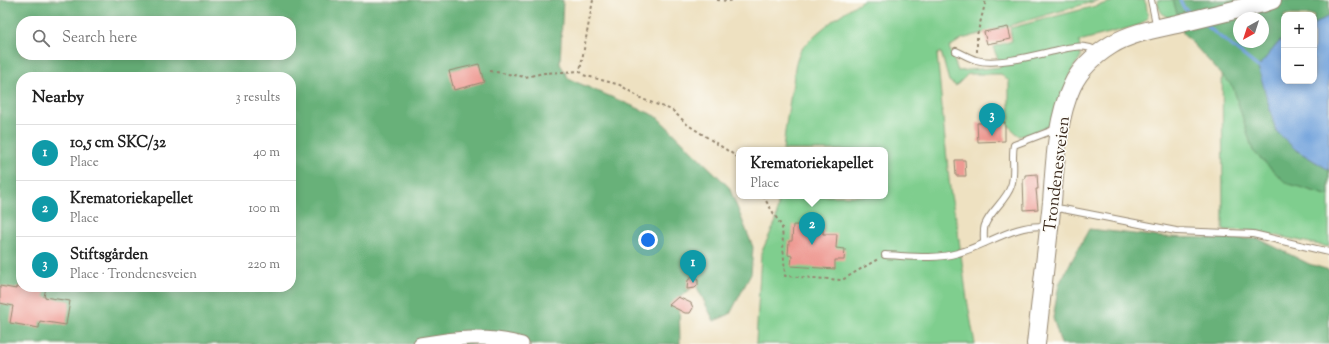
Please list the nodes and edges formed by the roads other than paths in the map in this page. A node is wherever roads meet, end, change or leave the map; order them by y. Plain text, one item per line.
1 (1151, 0) edge
2 (1272, 0) edge
3 (1157, 29) junction
4 (956, 51) dead end
5 (1100, 52) junction
6 (1060, 128) junction
7 (1051, 208) junction
8 (1049, 228) junction
9 (984, 243) junction
10 (1329, 252) edge
11 (885, 255) road end
12 (420, 344) edge
13 (522, 344) edge
14 (1036, 344) edge

1 - 3 lane
2 - 3 main road, Trondenesveien
3 - 5 main road, Trondenesveien
4 - 5 lane
5 - 6 main road, Trondenesveien
6 - 7 main road, Trondenesveien
6 - 9 lane
7 - 8 main road, Trondenesveien
7 - 10 lane
8 - 9 lane
8 - 14 main road, Trondenesveien
9 - 11 lane
12 - 13 street

